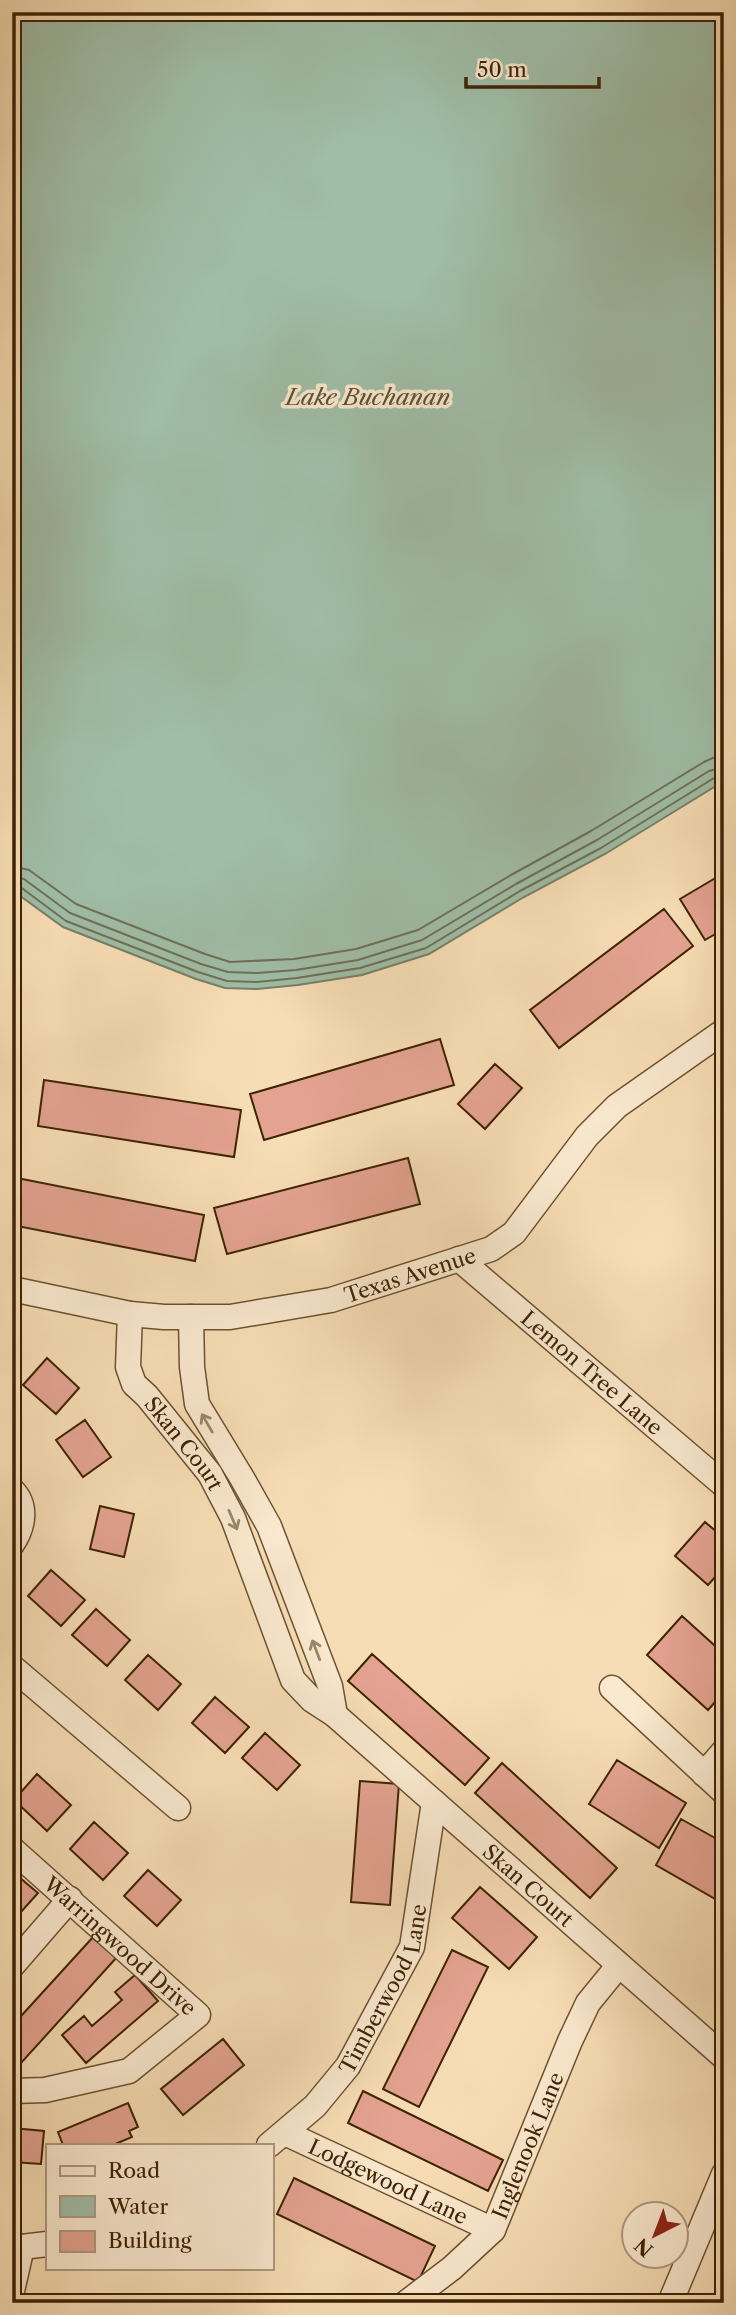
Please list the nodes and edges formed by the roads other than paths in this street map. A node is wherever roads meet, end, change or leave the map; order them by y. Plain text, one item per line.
1 (724, 1031) edge
2 (459, 1259) junction
3 (12, 1289) edge
4 (130, 1314) junction
5 (191, 1317) junction
6 (724, 1485) edge
7 (12, 1490) edge
8 (12, 1544) edge
9 (12, 1667) edge
10 (612, 1688) dead end
11 (335, 1715) junction
12 (724, 1751) edge
13 (704, 1774) junction
14 (724, 1792) edge
15 (434, 1802) junction
16 (178, 1808) dead end
17 (12, 1849) edge
18 (70, 1899) junction
19 (619, 1965) junction
20 (12, 1966) edge
21 (724, 2057) edge
22 (12, 2091) edge
23 (277, 2139) edge
24 (724, 2174) edge
25 (717, 2209) edge
26 (493, 2230) junction
27 (46, 2244) edge
28 (17, 2246) edge
29 (12, 2291) edge
30 (406, 2303) edge
31 (670, 2303) edge

1 - 2 street, Texas Avenue
2 - 5 street, Texas Avenue
2 - 6 street, Lemon Tree Lane
3 - 4 street, Texas Avenue
4 - 5 street, Texas Avenue
4 -> 11 street, Skan Court
11 -> 5 street, Skan Court
7 - 8 street
9 - 16 street
10 - 13 street
11 - 15 street, Skan Court
12 - 13 street
13 - 14 street
15 - 19 street, Skan Court
15 - 23 street, Timberwood Lane
17 - 18 street, Warringwood Drive
18 - 20 street
18 - 22 street, Warringwood Drive
19 - 21 street, Skan Court
19 - 26 street, Inglenook Lane
23 - 26 street, Lodgewood Lane
24 - 25 street
25 - 31 street
26 - 30 street, Inglenook Lane
27 - 28 street
28 - 29 street

